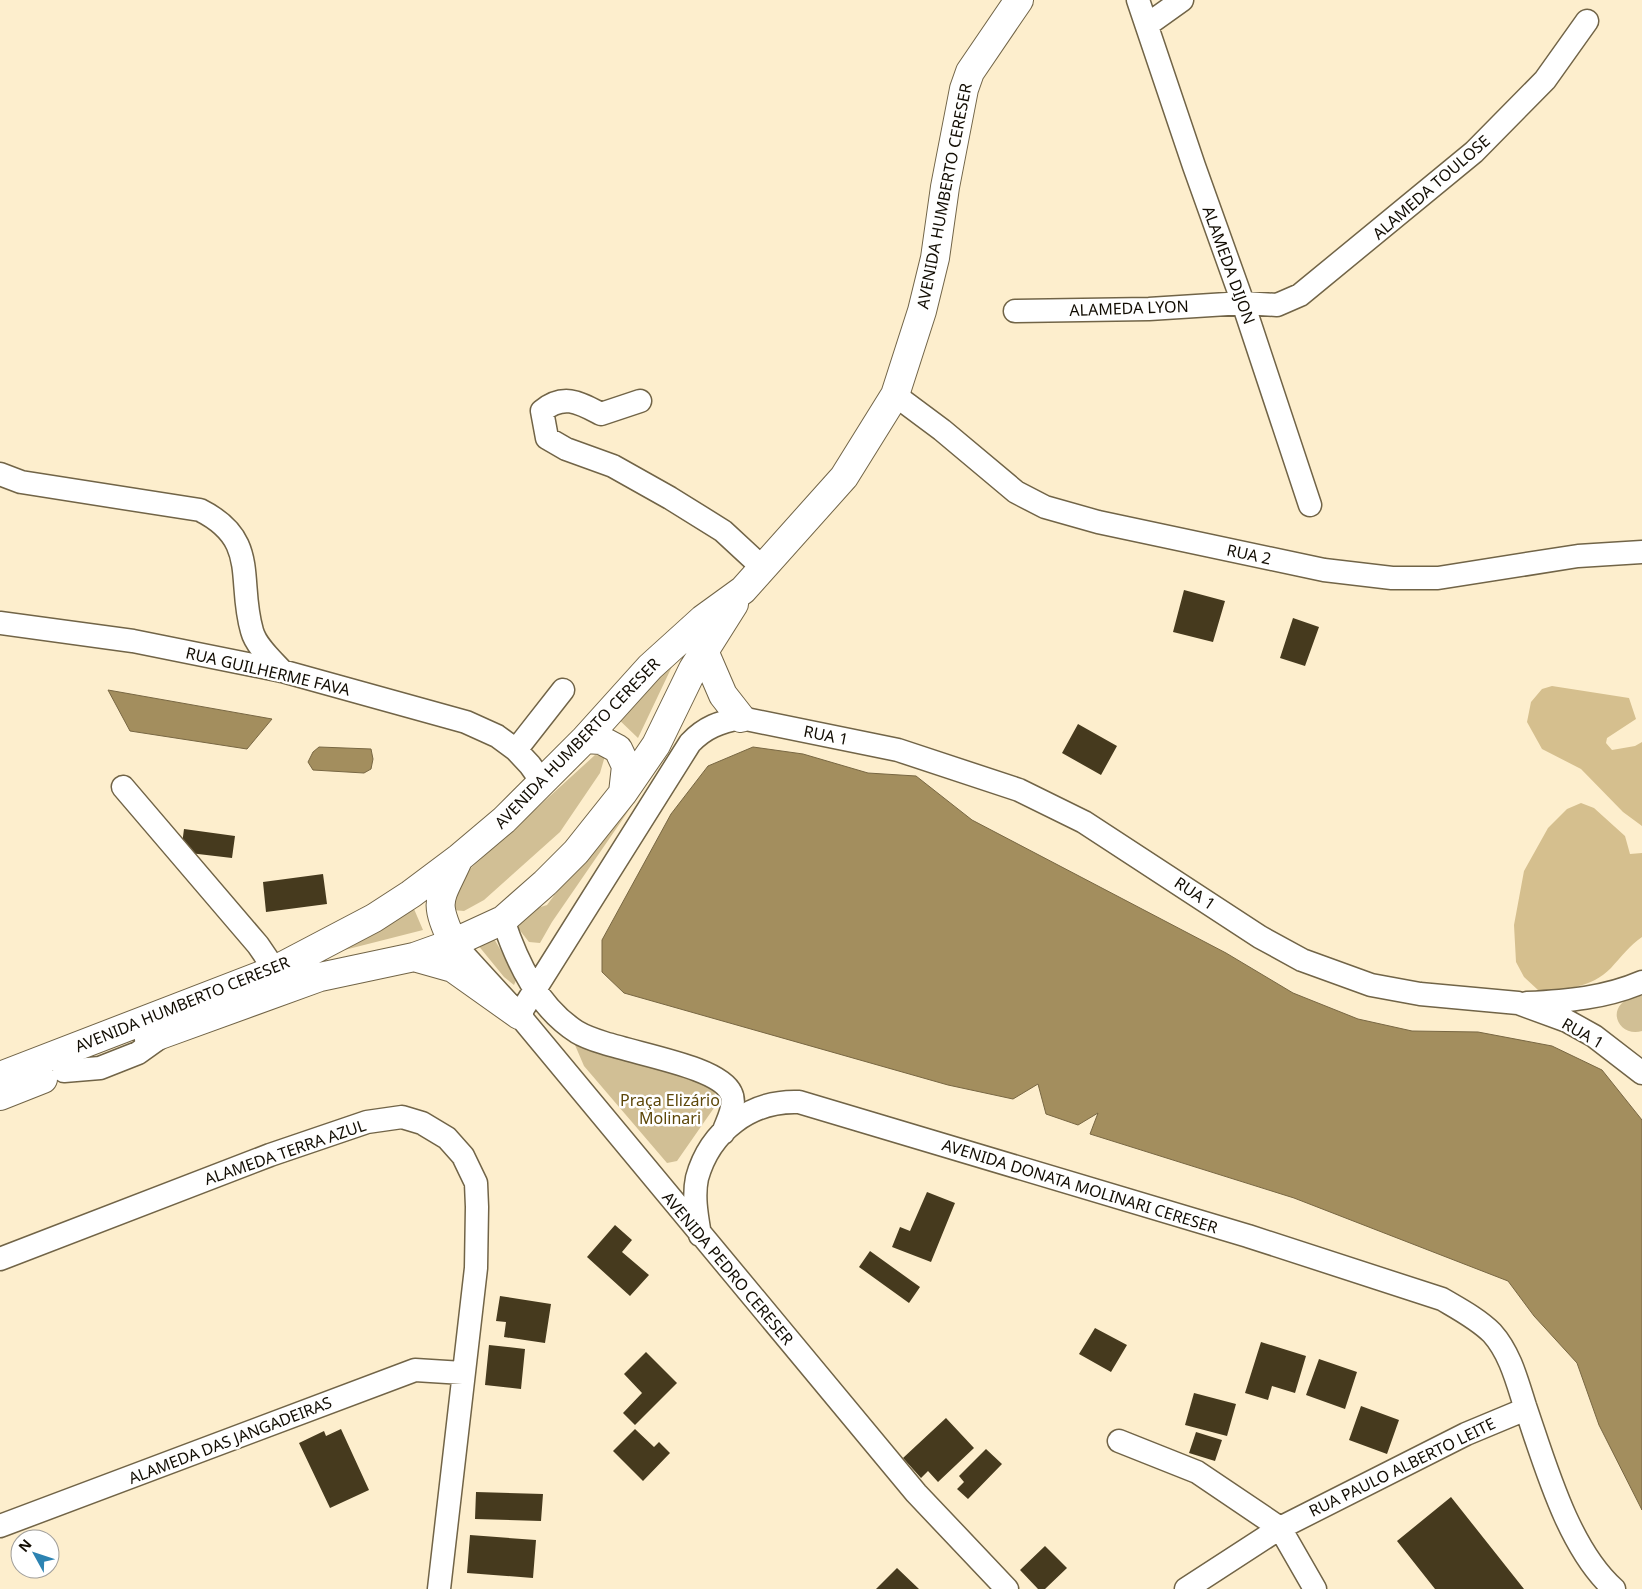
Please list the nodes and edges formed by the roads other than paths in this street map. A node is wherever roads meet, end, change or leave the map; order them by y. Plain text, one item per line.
1 (1019, 0) edge
2 (1182, 0) edge
3 (1139, 8) edge
4 (1587, 21) dead end
5 (1243, 303) junction
6 (1015, 311) dead end
7 (895, 395) junction
8 (640, 402) dead end
9 (0, 474) edge
10 (1310, 505) dead end
11 (1642, 552) edge
12 (763, 568) junction
13 (743, 590) junction
14 (0, 623) edge
15 (704, 651) junction
16 (282, 671) junction
17 (563, 690) dead end
18 (741, 718) junction
19 (585, 739) junction
20 (516, 750) junction
21 (542, 782) junction
22 (123, 787) dead end
23 (623, 793) junction
24 (459, 858) junction
25 (503, 920) junction
26 (453, 944) junction
27 (414, 957) junction
28 (276, 970) junction
29 (1642, 982) edge
30 (535, 988) junction
31 (1518, 1003) junction
32 (519, 1015) junction
33 (1642, 1073) edge
34 (0, 1076) edge
35 (0, 1096) edge
36 (723, 1133) junction
37 (650, 1176) junction
38 (697, 1179) junction
39 (700, 1236) junction
40 (0, 1259) edge
41 (463, 1373) junction
42 (1526, 1409) junction
43 (1119, 1441) dead end
44 (0, 1526) edge
45 (1280, 1528) junction
46 (439, 1589) edge
47 (1007, 1589) edge
48 (1186, 1589) edge
49 (1315, 1589) edge
50 (1614, 1589) edge

1 - 7 main road, AVENIDA HUMBERTO CERESER
2 - 3 street
3 - 5 street, ALAMEDA DIJON
4 - 5 street, ALAMEDA TOULOSE
5 - 6 street, ALAMEDA LYON
5 - 10 street, ALAMEDA DIJON
7 - 11 street, RUA 2
7 - 12 main road, AVENIDA HUMBERTO CERESER
8 - 12 street
9 - 16 street
12 - 13 main road, AVENIDA HUMBERTO CERESER
13 - 15 main road, AVENIDA HUMBERTO CERESER
13 - 19 main road, AVENIDA HUMBERTO CERESER
14 - 16 street, RUA GUILHERME FAVA
15 - 18 main road
15 - 23 main road, AVENIDA HUMBERTO CERESER
16 - 20 street, RUA GUILHERME FAVA
17 - 20 street
18 - 30 street
18 - 31 street, RUA 1
19 - 21 main road, AVENIDA HUMBERTO CERESER
19 - 23 main road
20 - 21 street, RUA GUILHERME FAVA
21 - 24 main road, AVENIDA HUMBERTO CERESER
22 - 28 street
23 - 25 main road, AVENIDA HUMBERTO CERESER
24 - 26 main road
24 - 28 main road, AVENIDA HUMBERTO CERESER
25 - 26 main road, AVENIDA HUMBERTO CERESER
25 - 30 street
26 - 27 main road, AVENIDA HUMBERTO CERESER
26 - 32 street, AVENIDA PEDRO CERESER
27 - 32 main road
27 - 35 main road, AVENIDA HUMBERTO CERESER
28 - 34 main road, AVENIDA HUMBERTO CERESER
29 - 31 street
30 - 32 street
30 - 36 street
31 - 33 street, RUA 1
32 - 37 street, AVENIDA PEDRO CERESER
36 - 38 street
36 - 42 street, AVENIDA DONATA MOLINARI CERESER
37 - 38 street
37 - 39 street, AVENIDA PEDRO CERESER
38 - 39 street
39 - 47 street, AVENIDA PEDRO CERESER
40 - 41 street, ALAMEDA TERRA AZUL
41 - 44 street, ALAMEDA DAS JANGADEIRAS
41 - 46 street, ALAMEDA TERRA AZUL
42 - 45 street, RUA PAULO ALBERTO LEITE
42 - 50 street, AVENIDA DONATA MOLINARI CERESER
43 - 45 street
45 - 48 street, RUA PAULO ALBERTO LEITE
45 - 49 street

